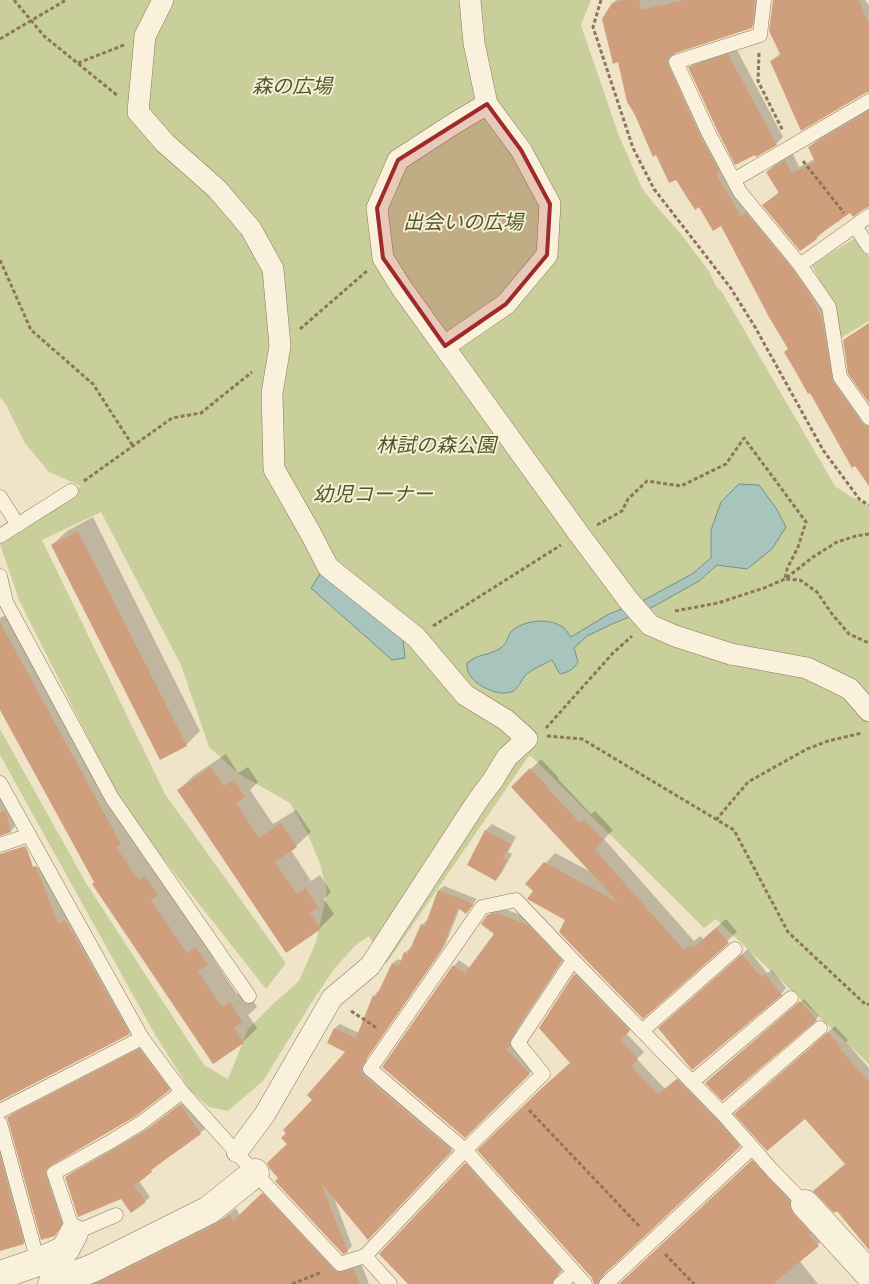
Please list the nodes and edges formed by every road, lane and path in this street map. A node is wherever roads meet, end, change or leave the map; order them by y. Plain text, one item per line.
1 (14, 0) edge
2 (66, 0) edge
3 (163, 0) edge
4 (470, 0) edge
5 (601, 0) edge
6 (764, 0) edge
7 (31, 21) junction
8 (145, 36) junction
9 (0, 39) edge
10 (78, 63) junction
11 (869, 101) edge
12 (487, 104) junction
13 (138, 112) junction
14 (734, 180) junction
15 (869, 216) edge
16 (855, 226) junction
17 (869, 247) edge
18 (383, 258) junction
19 (0, 260) edge
20 (800, 265) junction
21 (280, 346) junction
22 (445, 346) junction
23 (869, 418) edge
24 (133, 446) junction
25 (71, 491) joint
26 (0, 497) edge
27 (869, 505) edge
28 (18, 525) junction
29 (580, 534) junction
30 (0, 536) edge
31 (0, 576) edge
32 (416, 637) junction
33 (869, 643) edge
34 (869, 711) edge
35 (869, 731) edge
36 (538, 736) dead end
37 (0, 783) edge
38 (716, 820) junction
39 (29, 835) junction
40 (0, 845) edge
41 (735, 949) dead end
42 (573, 960) junction
43 (249, 996) dead end
44 (332, 998) junction
45 (791, 998) dead end
46 (869, 1004) edge
47 (820, 1028) dead end
48 (642, 1031) junction
49 (142, 1038) junction
50 (392, 1038) junction
51 (692, 1082) junction
52 (182, 1092) junction
53 (518, 1098) junction
54 (0, 1111) edge
55 (722, 1113) junction
56 (0, 1123) edge
57 (752, 1148) junction
58 (465, 1150) junction
59 (237, 1152) junction
60 (254, 1173) junction
61 (804, 1204) joint
62 (116, 1215) dead end
63 (74, 1233) junction
64 (653, 1241) junction
65 (366, 1256) junction
66 (340, 1264) junction
67 (574, 1272) junction
68 (869, 1274) edge
69 (0, 1275) edge
70 (46, 1277) edge
71 (292, 1284) edge
72 (390, 1284) edge
73 (560, 1284) edge
74 (585, 1284) edge
75 (606, 1284) edge
76 (694, 1284) edge

1 - 7 path
2 - 7 path
3 - 8 street
4 - 12 street
5 - 27 path
6 - 14 lane
7 - 9 path
7 - 10 path
8 - 10 path
8 - 13 street
10 - 13 path
11 - 14 lane
12 - 18 street
12 - 22 street
13 - 21 street
14 - 20 lane
15 - 16 lane
16 - 17 lane
16 - 20 lane
18 - 21 path
18 - 22 street
19 - 24 path
20 - 23 lane
21 - 24 path
21 - 32 street
22 - 29 street
24 - 25 path
25 - 28 lane
26 - 28 lane
28 - 30 lane
29 - 32 path
29 - 33 path
29 - 34 street, bridge
31 - 43 lane
32 - 44 street
35 - 38 path
36 - 38 path
37 - 39 lane
38 - 46 path
39 - 40 lane
39 - 49 lane
41 - 48 lane
42 - 48 lane
42 - 50 lane
42 - 53 lane
44 - 50 path
44 - 59 street
45 - 51 lane
47 - 55 lane
48 - 51 lane
49 - 52 lane
49 - 54 lane
50 - 58 lane
51 - 55 lane
52 - 59 lane
52 - 63 lane
53 - 58 lane
53 - 64 path
55 - 57 lane
56 - 70 lane
57 - 61 lane
57 - 64 lane
58 - 65 lane
58 - 67 lane
59 - 60 lane
60 - 66 lane
60 - 70 street
61 - 68 street
62 - 63 lane
63 - 70 street
64 - 75 lane
64 - 76 path
65 - 66 lane
65 - 72 lane
66 - 71 path
67 - 73 lane
67 - 74 lane
69 - 70 street

